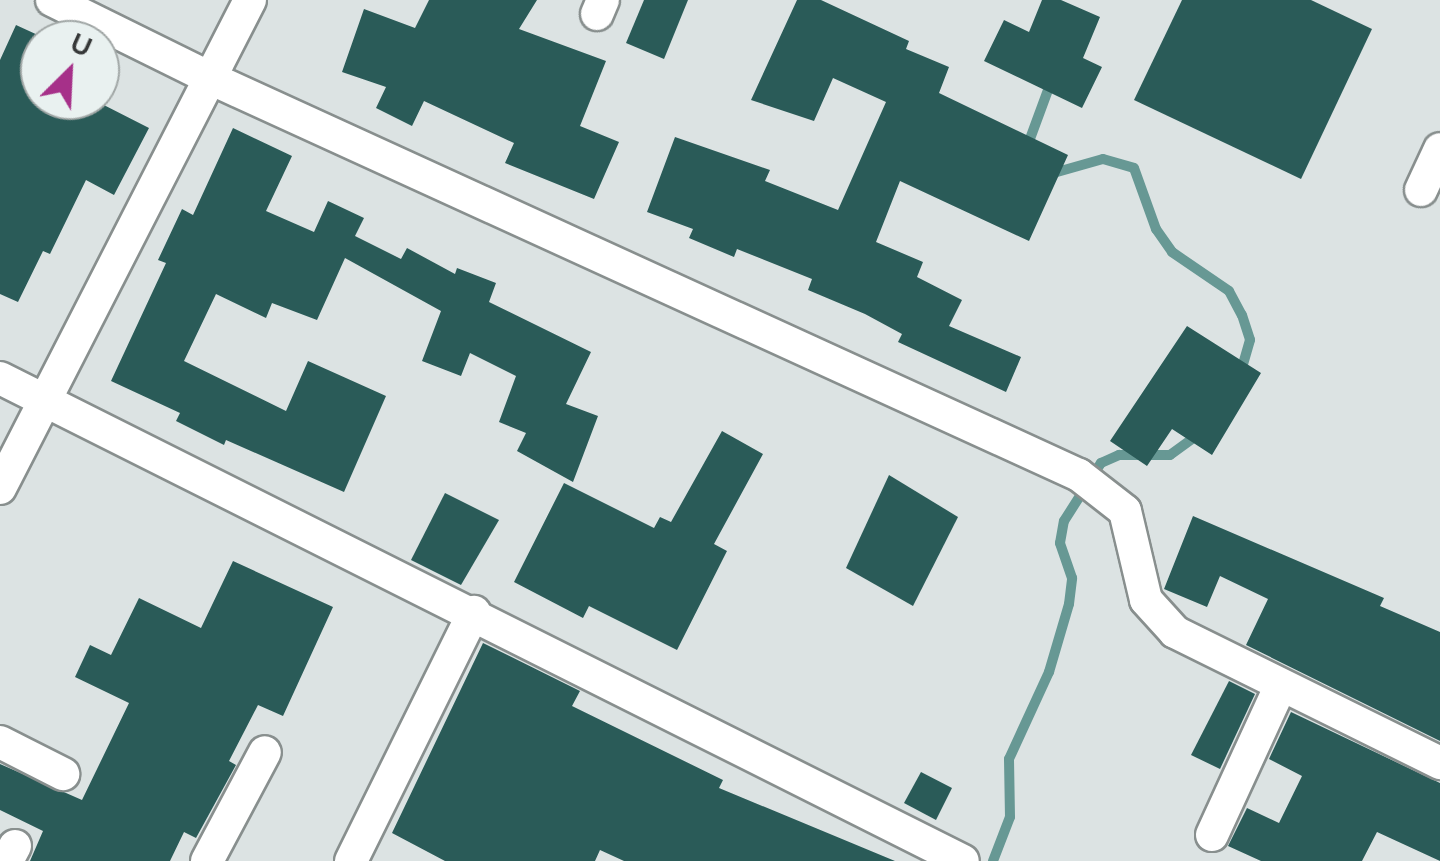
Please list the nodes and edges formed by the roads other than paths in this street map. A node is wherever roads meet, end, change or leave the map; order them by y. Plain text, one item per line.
1 (52, 0) edge
2 (250, 0) edge
3 (212, 79) junction
4 (1440, 149) edge
5 (1421, 190) dead end
6 (0, 378) edge
7 (45, 400) junction
8 (0, 488) edge
9 (474, 612) junction
10 (1280, 689) junction
11 (0, 742) edge
12 (266, 752) dead end
13 (1440, 764) edge
14 (63, 774) dead end
15 (1212, 834) dead end
16 (367, 856) edge
17 (208, 861) edge
18 (963, 861) edge

1 - 3 street
2 - 3 street
3 - 7 street
3 - 10 street
4 - 5 street
6 - 7 street
7 - 8 street
7 - 9 street
9 - 16 street
9 - 18 street
10 - 13 street
10 - 15 street
11 - 14 street
12 - 17 street

